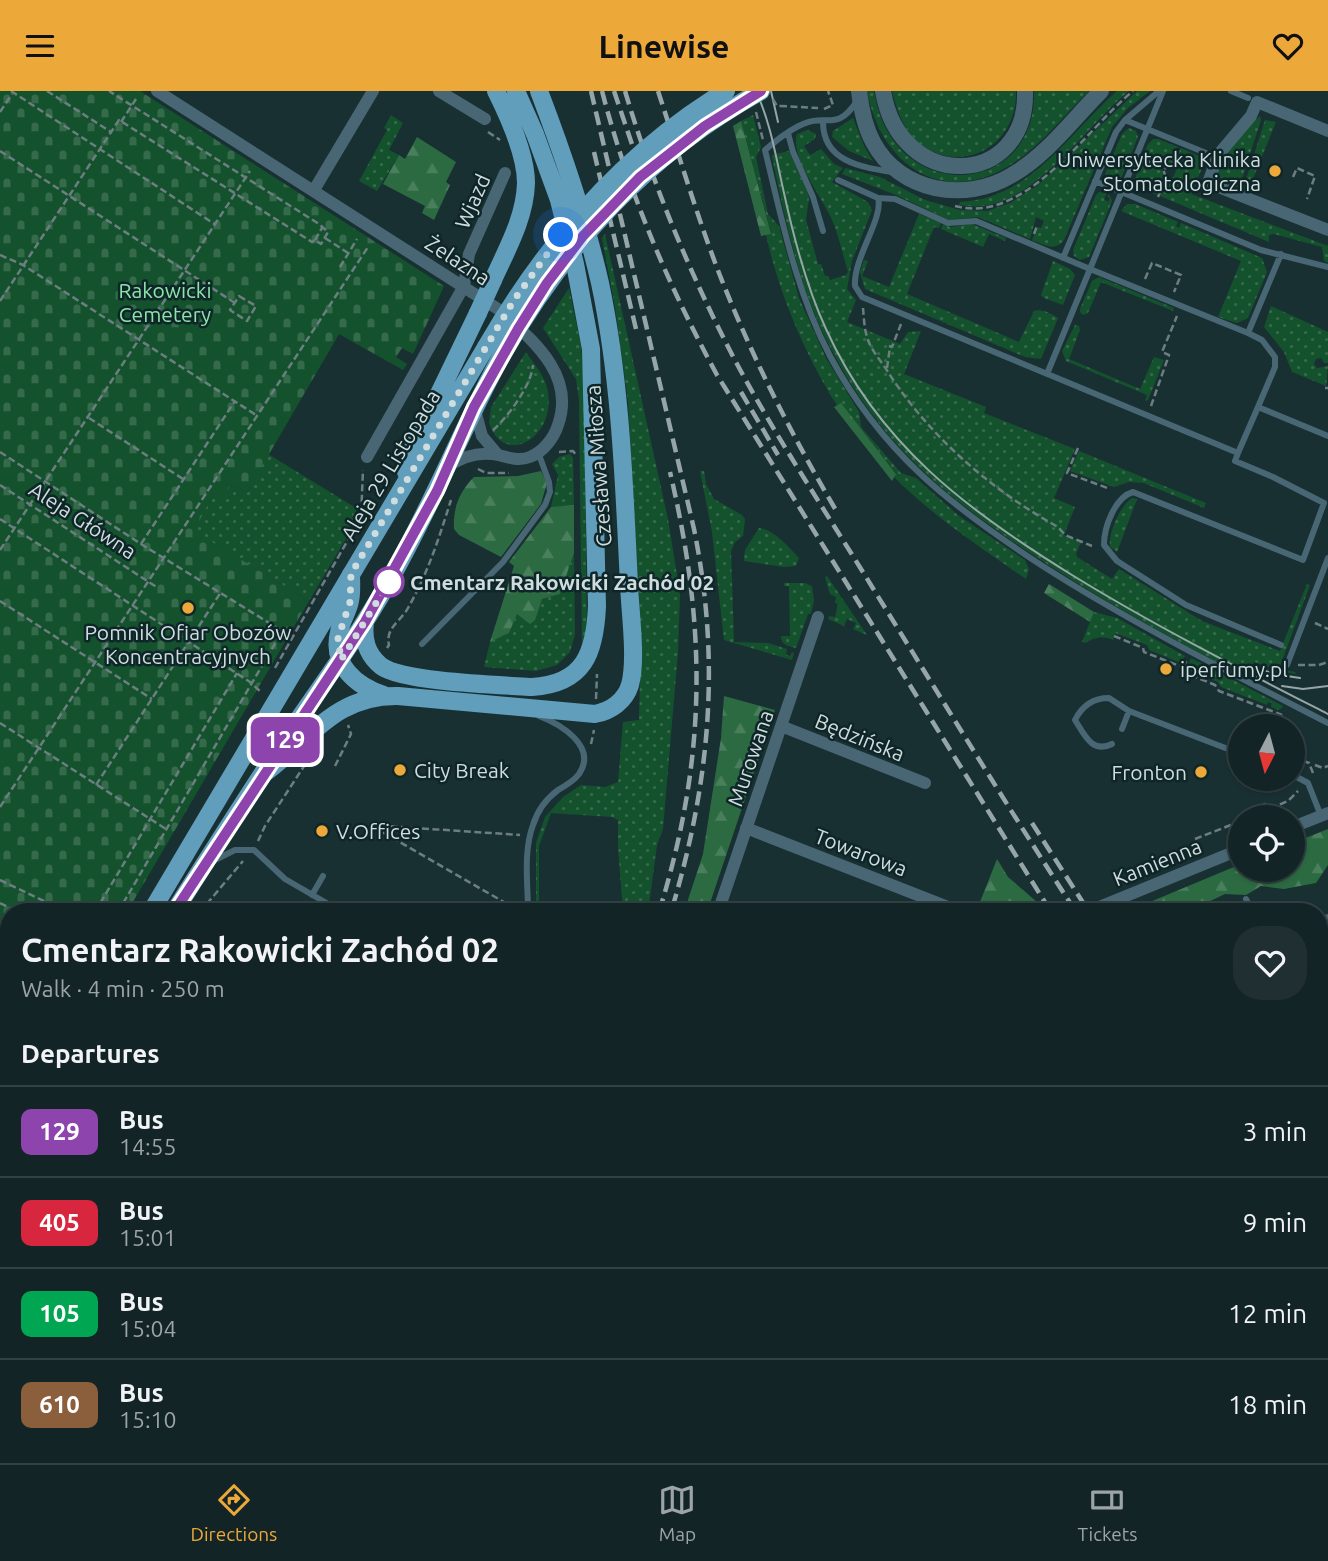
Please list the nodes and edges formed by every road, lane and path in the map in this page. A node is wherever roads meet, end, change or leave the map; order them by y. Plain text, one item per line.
1 (13, 91) edge
2 (47, 91) edge
3 (109, 91) edge
4 (373, 91) edge
5 (439, 91) edge
6 (496, 91) edge
7 (516, 91) edge
8 (539, 91) edge
9 (726, 91) edge
10 (828, 91) edge
11 (883, 91) edge
12 (1025, 91) edge
13 (1101, 91) edge
14 (1161, 91) edge
15 (1231, 91) edge
16 (165, 93) edge
17 (859, 94) edge
18 (1248, 97) dead end
19 (136, 99) dead end
20 (763, 99) edge
21 (131, 106) junction
22 (818, 108) dead end
23 (0, 112) edge
24 (485, 118) dead end
25 (1125, 120) junction
26 (121, 122) junction
27 (823, 122) junction
28 (1147, 129) junction
29 (1328, 131) edge
30 (111, 132) junction
31 (788, 132) junction
32 (1181, 143) junction
33 (100, 149) junction
34 (765, 150) junction
35 (0, 151) edge
36 (1206, 153) dead end
37 (1136, 157) junction
38 (1163, 169) junction
39 (250, 171) dead end
40 (505, 173) dead end
41 (903, 174) junction
42 (1293, 177) dead end
43 (246, 178) junction
44 (838, 180) dead end
45 (1095, 181) junction
46 (314, 190) junction
47 (1122, 192) junction
48 (235, 194) junction
49 (69, 195) junction
50 (878, 198) junction
51 (1158, 198) dead end
52 (1307, 199) dead end
53 (216, 225) junction
54 (328, 226) dead end
55 (324, 229) junction
56 (1328, 230) edge
57 (823, 231) dead end
58 (325, 238) junction
59 (357, 239) dead end
60 (316, 241) junction
61 (315, 247) dead end
62 (368, 247) dead end
63 (348, 253) junction
64 (1281, 254) junction
65 (0, 255) edge
66 (1063, 258) junction
67 (23, 265) junction
68 (340, 267) dead end
69 (1328, 267) edge
70 (1090, 269) junction
71 (186, 270) junction
72 (464, 286) junction
73 (1140, 289) junction
74 (862, 297) junction
75 (0, 301) edge
76 (1170, 302) junction
77 (235, 303) junction
78 (1181, 306) junction
79 (905, 315) junction
80 (1248, 333) junction
81 (140, 340) junction
82 (534, 341) junction
83 (494, 351) junction
84 (888, 371) junction
85 (1047, 374) junction
86 (235, 401) junction
87 (1151, 405) dead end
88 (474, 407) junction
89 (1258, 407) junction
90 (257, 415) junction
91 (89, 418) junction
92 (489, 432) dead end
93 (1328, 436) edge
94 (576, 442) dead end
95 (1078, 448) dead end
96 (0, 452) edge
97 (538, 452) junction
98 (1238, 453) junction
99 (498, 455) junction
100 (576, 455) dead end
101 (367, 457) joint
102 (475, 462) dead end
103 (447, 467) junction
104 (475, 468) dead end
105 (184, 480) junction
106 (46, 481) junction
107 (0, 485) edge
108 (1110, 489) dead end
109 (446, 490) junction
110 (401, 492) junction
111 (1328, 495) edge
112 (31, 504) junction
113 (1326, 504) edge
114 (0, 519) edge
115 (14, 528) junction
116 (141, 544) junction
117 (1106, 549) junction
118 (0, 550) edge
119 (164, 557) junction
120 (1328, 558) edge
121 (351, 574) junction
122 (148, 582) junction
123 (158, 588) dead end
124 (221, 592) junction
125 (0, 601) edge
126 (133, 606) junction
127 (818, 617) dead end
128 (365, 622) junction
129 (280, 635) junction
130 (1114, 636) dead end
131 (291, 640) junction
132 (189, 642) junction
133 (422, 644) dead end
134 (389, 645) dead end
135 (1281, 645) dead end
136 (1191, 652) junction
137 (341, 660) junction
138 (586, 661) junction
139 (95, 662) junction
140 (1328, 662) edge
141 (1288, 664) joint
142 (274, 670) dead end
143 (1182, 671) junction
144 (237, 673) junction
145 (250, 684) junction
146 (261, 692) dead end
147 (386, 696) junction
148 (152, 699) junction
149 (1288, 702) junction
150 (513, 707) junction
151 (1129, 711) junction
152 (1279, 714) edge
153 (1282, 714) edge
154 (345, 717) dead end
155 (594, 721) junction
156 (0, 723) edge
157 (1328, 723) edge
158 (348, 724) junction
159 (781, 726) junction
160 (338, 727) dead end
161 (1122, 729) dead end
162 (1112, 744) dead end
163 (38, 748) junction
164 (1228, 749) edge
165 (313, 753) dead end
166 (1306, 762) edge
167 (1315, 765) dead end
168 (335, 766) dead end
169 (1328, 766) edge
170 (1313, 773) dead end
171 (262, 775) junction
172 (1306, 782) edge
173 (925, 783) dead end
174 (96, 785) junction
175 (1298, 791) edge
176 (1280, 805) edge
177 (0, 807) edge
178 (1324, 815) edge
179 (150, 819) junction
180 (1305, 822) edge
181 (1228, 826) edge
182 (747, 828) junction
183 (166, 829) junction
184 (520, 835) dead end
185 (1195, 839) dead end
186 (257, 845) dead end
187 (1228, 854) edge
188 (247, 859) dead end
189 (202, 867) junction
190 (323, 876) dead end
191 (0, 880) edge
192 (312, 895) junction
193 (1246, 899) dead end
194 (49, 903) edge
195 (99, 903) edge
196 (123, 903) edge
197 (156, 903) edge
198 (180, 903) edge
199 (208, 903) edge
200 (326, 903) edge
201 (506, 903) edge
202 (528, 903) edge
203 (721, 903) edge
204 (938, 903) edge
205 (1109, 903) edge
206 (1248, 903) edge

1 - 23 path
1 - 33 path
2 - 30 path
3 - 21 path
4 - 46 street
5 - 24 street
6 - 110 main road, bridge
7 - 138 main road, Czesława Miłosza
8 - 155 main road, Czesława Miłosza
9 - 83 main road, Aleja 29 Listopada, bridge
10 - 27 path
11 - 12 street
13 - 41 street
14 - 25 lane
14 - 28 lane
15 - 18 lane
16 - 46 street, Żelazna
17 - 27 lane
17 - 41 street
19 - 21 path
20 - 22 path
20 - 34 path
20 - 83 main road, bridge
21 - 26 path
21 - 43 path
25 - 28 lane
25 - 45 lane
26 - 30 path
26 - 48 path
27 - 31 lane
27 - 41 lane
28 - 32 lane
28 - 37 lane
29 - 56 street
30 - 33 path
31 - 34 lane
31 - 57 lane
32 - 36 lane
32 - 38 path
33 - 49 path
33 - 53 path
34 - 136 lane
35 - 49 path
37 - 38 path
37 - 47 lane
38 - 51 path
39 - 43 path
40 - 72 street, Wjazd
42 - 52 path
43 - 48 path
43 - 55 path
44 - 50 lane
45 - 47 lane
45 - 66 lane
46 - 72 street, Żelazna
47 - 64 lane
47 - 70 lane
48 - 53 path
48 - 60 path
49 - 67 path
49 - 71 path
50 - 66 lane
50 - 74 lane
53 - 71 path
54 - 55 path
55 - 58 path
55 - 60 path
58 - 60 path
58 - 63 path
59 - 63 path
60 - 61 path
62 - 90 path
63 - 68 path
64 - 69 lane
64 - 80 lane
65 - 67 path
66 - 70 lane
67 - 75 path
67 - 81 path
70 - 73 lane
70 - 85 lane
71 - 77 path
71 - 81 path
72 - 82 street, Żelazna
72 - 101 street, Wjazd
73 - 76 lane
73 - 76 path
74 - 79 lane
74 - 84 path
76 - 78 lane
77 - 77 path
78 - 80 lane
78 - 87 path
79 - 84 path
79 - 85 lane
80 - 89 lane
81 - 86 path
81 - 91 path
82 - 92 path
82 - 97 street, Żelazna
83 - 88 main road
83 - 110 main road, Aleja 29 Listopada
84 - 117 path
85 - 98 lane
86 - 90 path
86 - 105 path
88 - 99 street
88 - 103 main road
89 - 93 lane
89 - 98 lane
90 - 119 path
91 - 105 path
91 - 106 path
94 - 100 path
95 - 108 path
96 - 106 path
97 - 99 street
97 - 133 lane
98 - 113 lane
99 - 103 street
101 - 131 path
102 - 104 path
103 - 109 main road
105 - 116 path
106 - 112 path
106 - 116 path
107 - 112 path, Aleja Główna
109 - 128 main road
109 - 134 path
110 - 121 main road, Aleja 29 Listopada
111 - 113 lane
112 - 115 path
112 - 122 path, Aleja Główna
113 - 117 lane
114 - 115 path
115 - 118 path
115 - 126 path
116 - 119 path
117 - 135 lane
119 - 122 path
119 - 124 path
120 - 141 lane
121 - 137 main road
121 - 197 main road, Aleja 29 Listopada
122 - 123 path, Aleja Główna
122 - 126 path
124 - 129 path
124 - 132 path
125 - 139 path
126 - 132 path
126 - 139 path
127 - 159 street, Murowana
128 - 137 main road
128 - 138 main road
129 - 131 path
129 - 145 path
130 - 143 path
131 - 142 path
132 - 144 path
132 - 148 path
136 - 143 path
136 - 149 lane
137 - 147 main road
137 - 171 main road
138 - 155 path
139 - 148 path
139 - 163 path
140 - 141 path
143 - 152 path
144 - 145 path
144 - 179 path
145 - 146 path
145 - 183 path
147 - 150 main road
147 - 171 main road
148 - 174 path
149 - 153 path
149 - 157 lane
150 - 155 main road
150 - 202 lane
151 - 161 lane
151 - 162 lane
151 - 164 lane
154 - 158 path
156 - 163 path
158 - 160 path
158 - 168 path
159 - 173 street, Będzińska
159 - 182 street, Murowana
163 - 174 path
163 - 177 path
165 - 186 path
166 - 170 path
167 - 169 path
171 - 189 main road
172 - 178 lane
174 - 179 path
175 - 176 path
178 - 180 street
179 - 183 path
179 - 195 path
181 - 185 path
182 - 203 street, Murowana
182 - 204 street, Towarowa
183 - 196 path
184 - 201 path
187 - 205 street, Kamienna
188 - 199 path
189 - 192 lane
189 - 198 main road
190 - 192 lane
191 - 194 path
192 - 200 lane
193 - 206 lane

